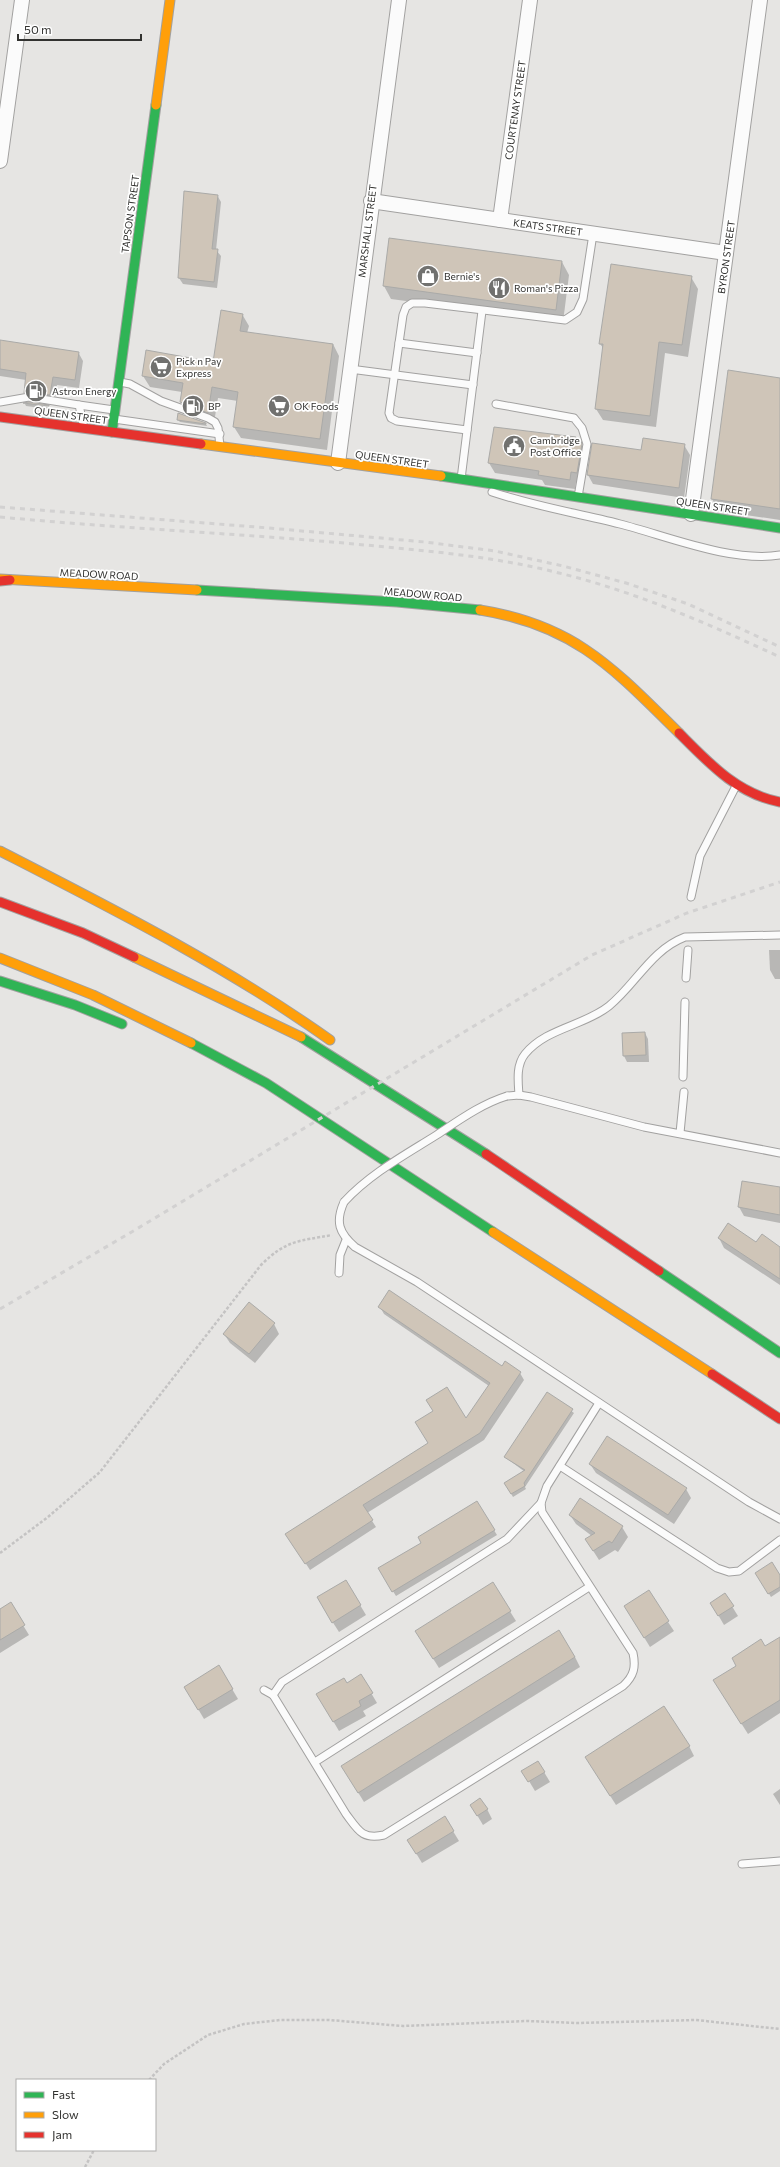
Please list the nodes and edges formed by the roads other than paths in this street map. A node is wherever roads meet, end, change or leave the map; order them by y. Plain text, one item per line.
1 (22, 0) edge
2 (170, 0) edge
3 (398, 0) edge
4 (530, 0) edge
5 (760, 0) edge
6 (0, 161) edge
7 (371, 201) junction
8 (500, 220) junction
9 (593, 234) junction
10 (726, 253) junction
11 (482, 311) junction
12 (399, 343) junction
13 (476, 353) junction
14 (350, 369) junction
15 (395, 374) junction
16 (118, 381) junction
17 (472, 385) junction
18 (0, 402) edge
19 (496, 404) dead end
20 (79, 405) junction
21 (114, 415) junction
22 (0, 417) edge
23 (84, 428) junction
24 (467, 430) junction
25 (112, 432) junction
26 (220, 434) junction
27 (220, 446) junction
28 (338, 463) junction
29 (461, 479) junction
30 (578, 497) junction
31 (691, 514) junction
32 (780, 528) edge
33 (780, 554) edge
34 (0, 580) edge
35 (736, 786) junction
36 (780, 802) edge
37 (0, 851) edge
38 (691, 897) dead end
39 (0, 902) edge
40 (780, 935) edge
41 (688, 950) dead end
42 (0, 958) edge
43 (686, 978) dead end
44 (0, 981) edge
45 (685, 1002) dead end
46 (130, 1027) dead end
47 (339, 1046) dead end
48 (370, 1069) dead end
49 (233, 1076) dead end
50 (683, 1077) dead end
51 (684, 1092) dead end
52 (519, 1095) junction
53 (680, 1133) junction
54 (481, 1151) junction
55 (780, 1153) edge
56 (435, 1195) junction
57 (344, 1236) junction
58 (340, 1273) dead end
59 (780, 1353) edge
60 (599, 1403) junction
61 (780, 1418) edge
62 (560, 1466) junction
63 (541, 1503) junction
64 (780, 1519) edge
65 (780, 1540) edge
66 (589, 1586) junction
67 (264, 1690) dead end
68 (273, 1695) junction
69 (315, 1762) junction
70 (780, 1861) edge
71 (742, 1864) dead end

1 - 6 street
2 - 16 main road, TAPSON STREET
3 - 7 street, MARSHALL STREET
4 - 8 street, COURTENAY STREET
5 - 10 street, BYRON STREET
7 - 8 street, KEATS STREET
7 - 14 street, MARSHALL STREET
8 - 9 street, KEATS STREET
9 - 10 street, KEATS STREET
9 - 11 lane
10 - 31 street, BYRON STREET
11 - 12 lane
11 - 13 lane
12 - 13 lane
12 - 15 lane
13 - 17 lane
14 - 15 lane
14 - 28 street, MARSHALL STREET
15 - 17 lane
15 - 24 lane
16 - 21 main road, TAPSON STREET
16 - 26 lane
17 - 24 lane
18 - 20 lane
19 - 30 lane
20 - 21 lane
20 - 23 lane
21 - 25 main road, TAPSON STREET
21 - 26 lane
22 - 23 main road, QUEEN STREET
23 - 25 main road, QUEEN STREET
24 - 29 lane
25 - 27 main road, QUEEN STREET
26 - 27 lane
27 - 28 main road, QUEEN STREET
28 - 29 main road, QUEEN STREET
29 - 30 main road, QUEEN STREET
29 - 33 lane
30 - 31 main road, QUEEN STREET
31 - 32 main road, QUEEN STREET
34 - 35 main road, MEADOW ROAD
35 - 36 main road, MEADOW ROAD
35 - 38 lane
37 - 47 main road
39 - 54 main road
40 - 52 lane
41 - 43 lane
42 - 56 main road
44 - 46 main road
45 - 50 lane
48 - 54 main road
49 - 56 main road
51 - 53 lane
52 - 53 lane
52 - 57 lane, bridge
53 - 55 lane
54 - 59 main road
56 - 61 main road
57 - 58 lane
57 - 60 lane
60 - 62 lane
60 - 64 lane
62 - 63 lane
62 - 65 lane
63 - 66 lane
63 - 68 lane
66 - 69 lane
66 - 69 lane
67 - 68 lane
68 - 69 lane
70 - 71 lane

